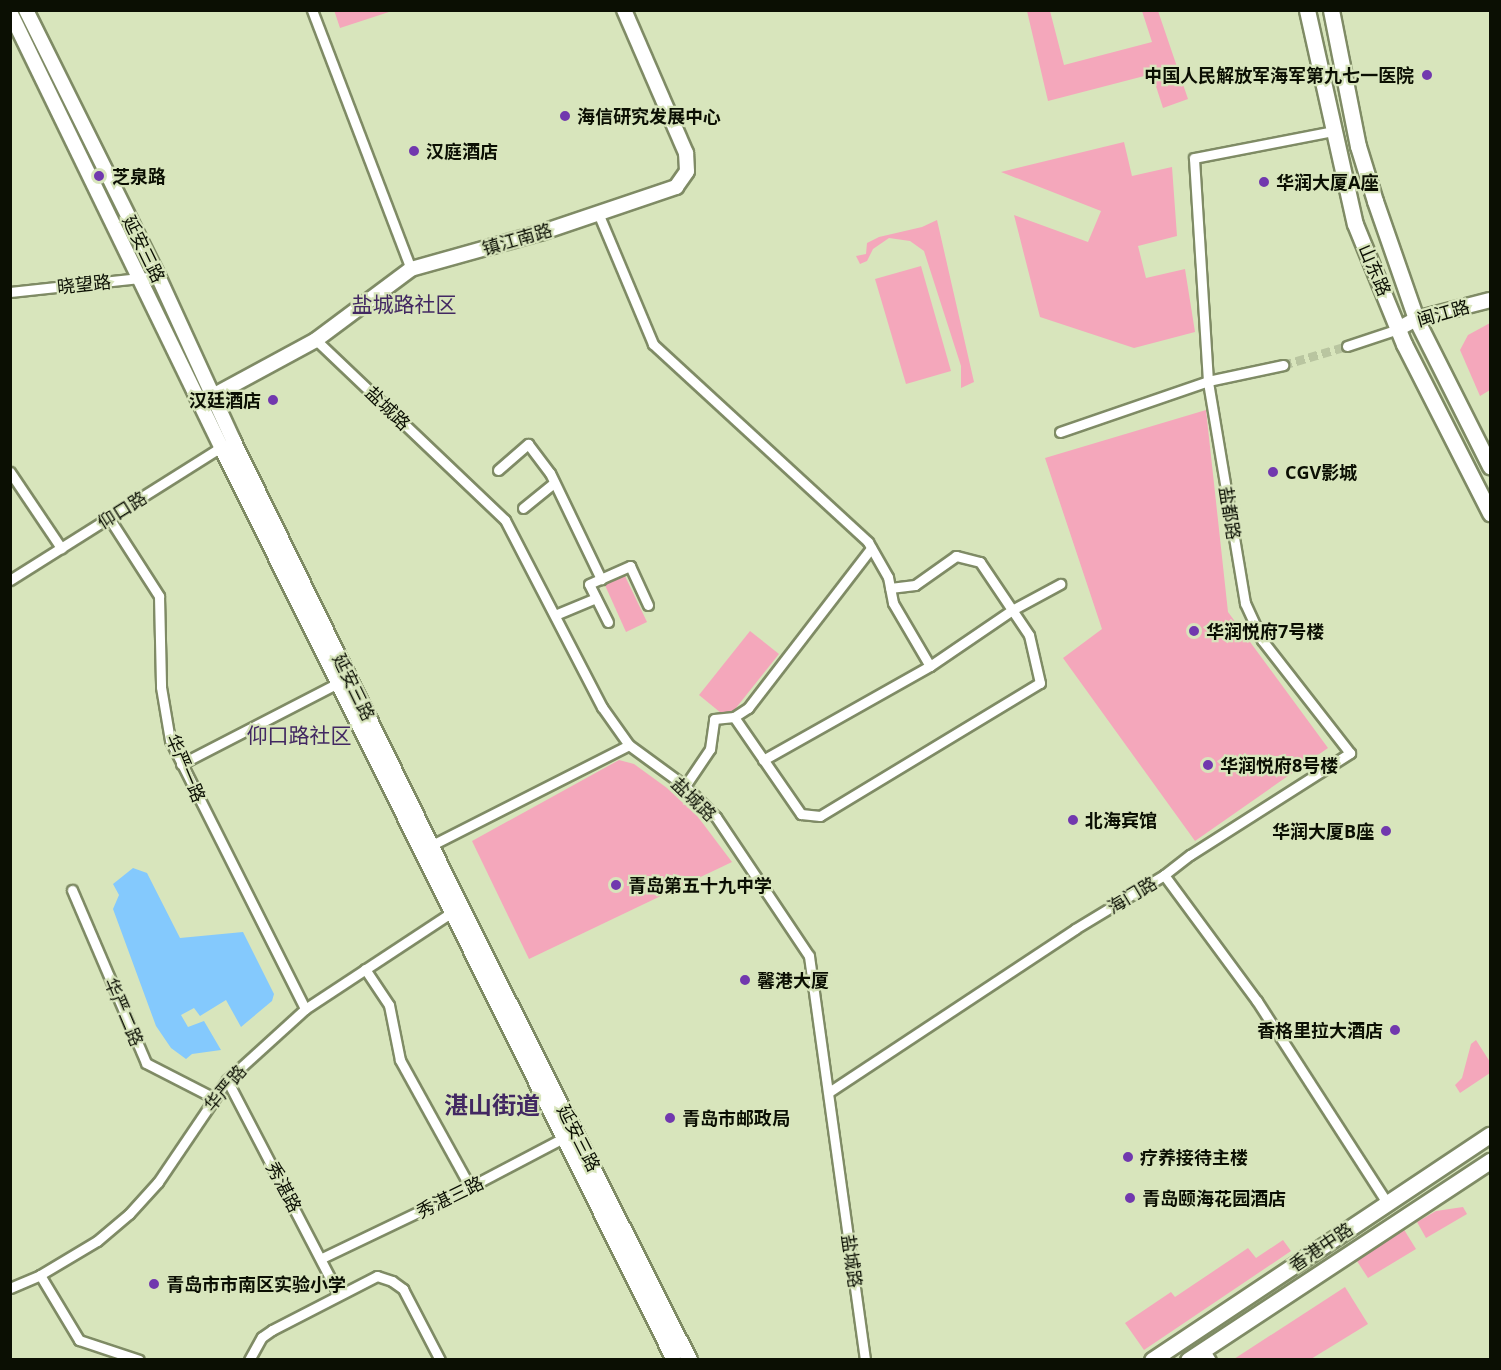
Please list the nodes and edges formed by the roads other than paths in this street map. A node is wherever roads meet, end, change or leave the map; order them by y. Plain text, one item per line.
1 (26, 10) edge
2 (312, 10) edge
3 (624, 10) edge
4 (1306, 10) edge
5 (1330, 10) edge
6 (10, 12) edge
7 (1333, 131) junction
8 (598, 213) junction
9 (411, 269) junction
10 (158, 276) junction
11 (140, 279) junction
12 (10, 292) edge
13 (1491, 300) edge
14 (1416, 320) junction
15 (1398, 329) junction
16 (316, 340) junction
17 (1347, 346) tunnel mouth
18 (1283, 365) tunnel mouth
19 (1208, 381) junction
20 (213, 396) junction
21 (200, 403) junction
22 (1060, 432) dead end
23 (227, 444) junction
24 (1491, 466) edge
25 (498, 470) dead end
26 (10, 472) edge
27 (554, 483) junction
28 (523, 508) dead end
29 (1491, 513) edge
30 (109, 518) junction
31 (61, 548) junction
32 (872, 548) junction
33 (601, 579) junction
34 (10, 580) edge
35 (1060, 584) dead end
36 (890, 588) junction
37 (596, 598) junction
38 (648, 605) dead end
39 (1012, 610) junction
40 (555, 615) junction
41 (608, 622) dead end
42 (930, 666) junction
43 (344, 680) junction
44 (734, 717) junction
45 (629, 745) junction
46 (763, 760) junction
47 (182, 764) junction
48 (685, 786) junction
49 (432, 845) junction
50 (1164, 875) junction
51 (72, 890) dead end
52 (456, 909) junction
53 (365, 969) junction
54 (305, 1009) junction
55 (227, 1080) junction
56 (829, 1092) junction
57 (214, 1098) junction
58 (576, 1131) junction
59 (1491, 1135) edge
60 (563, 1138) junction
61 (1491, 1161) edge
62 (470, 1187) junction
63 (1387, 1203) junction
64 (322, 1258) junction
65 (40, 1275) junction
66 (10, 1288) edge
67 (339, 1295) junction
68 (1208, 1354) edge
69 (136, 1359) edge
70 (249, 1359) edge
71 (440, 1359) edge
72 (674, 1359) edge
73 (690, 1359) edge
74 (865, 1359) edge
75 (1152, 1359) edge
76 (1188, 1359) edge

1 - 10 main road, 延安三路
2 - 9 street
3 - 8 main road, 镇江南路
4 - 7 main road, 山东路
5 - 14 main road, 山东路
6 - 11 main road, 延安三路
7 - 15 main road, 山东路
7 - 19 street, 盐都路
8 - 9 main road, 镇江南路
8 - 32 street
9 - 16 main road, 镇江南路
10 - 11 street, 晓望路
10 - 20 main road, 延安三路
11 - 12 street, 晓望路
11 - 21 main road, 延安三路
13 - 14 main road, 闽江路
14 - 15 main road, 闽江路
14 - 24 main road, 山东路
15 - 17 street
15 - 29 main road, 山东路
16 - 20 main road, 镇江南路
16 - 40 street, 盐城路
18 - 19 street
19 - 22 street
19 - 50 street, 盐都路
20 - 21 main road, 镇江南路
20 - 23 main road, 延安三路
21 - 23 main road, 延安三路
23 - 30 street, 仰口路
23 - 43 main road, 延安三路
25 - 27 street
26 - 31 street
27 - 28 street
27 - 33 street
30 - 31 street, 仰口路
30 - 47 street, 华严一路
31 - 34 street, 仰口路
32 - 36 street
32 - 44 street
33 - 37 street
33 - 38 street
35 - 39 street
36 - 39 street
36 - 42 street
37 - 40 street
37 - 41 street
39 - 42 street
39 - 46 street
40 - 45 street, 盐城路
42 - 46 street
43 - 47 street
43 - 49 main road, 延安三路
43 - 52 main road, 延安三路
44 - 46 street
44 - 48 street
45 - 48 street, 盐城路
45 - 49 street
47 - 54 street, 华严一路
48 - 56 street, 盐城路
49 - 52 main road, 延安三路
50 - 56 street, 海门路
50 - 63 street, 海门路
51 - 57 street, 华严二路
52 - 53 street, 华严路
52 - 58 main road, 延安三路
52 - 60 main road, 延安三路
53 - 54 street, 华严路
53 - 62 street
54 - 55 street, 华严路
55 - 57 street, 华严路
55 - 64 street, 秀湛路
56 - 74 street, 盐城路
57 - 65 street, 华严路
58 - 60 street, 秀湛三路
58 - 73 main road, 延安三路
59 - 63 main road, 香港中路
60 - 62 street, 秀湛三路
60 - 72 main road, 延安三路
61 - 68 main road, 香港中路
62 - 64 street, 秀湛三路
63 - 75 main road, 香港中路
64 - 67 street, 秀湛路
65 - 66 street, 华严路
65 - 69 street
67 - 70 street
67 - 71 street
68 - 76 main road, 香港中路

